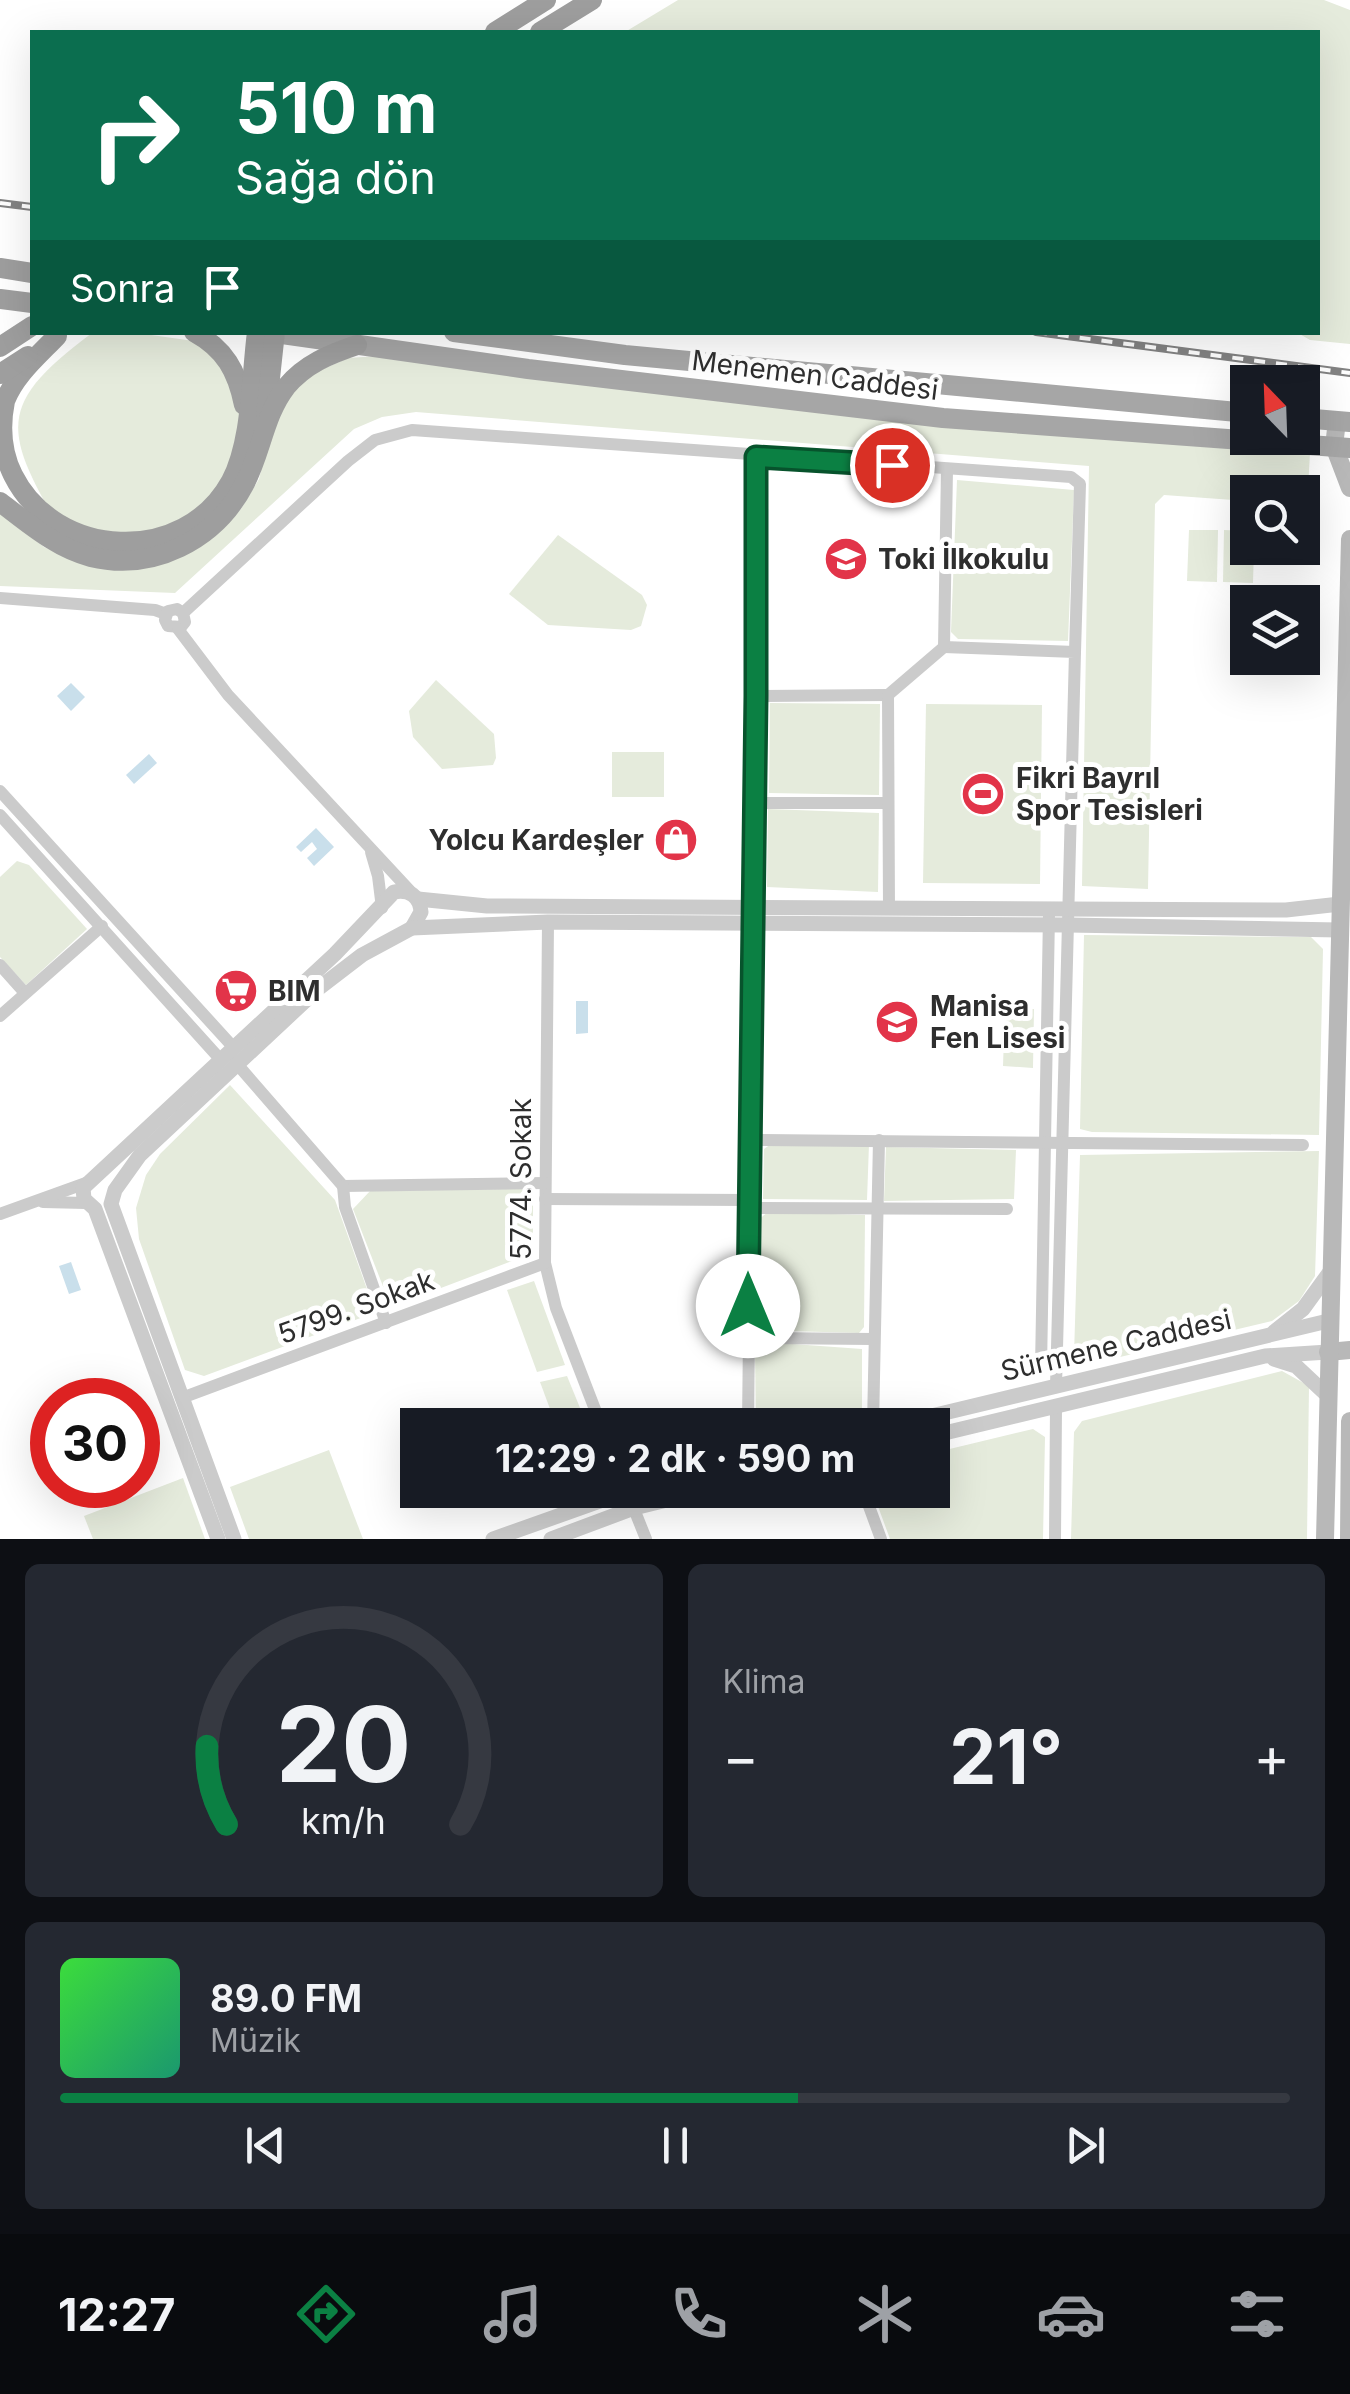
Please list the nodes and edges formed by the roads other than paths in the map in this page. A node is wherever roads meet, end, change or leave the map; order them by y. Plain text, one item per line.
1 (546, 0) edge
2 (592, 0) edge
3 (497, 30) edge
4 (543, 30) edge
5 (0, 268) edge
6 (30, 273) edge
7 (0, 300) edge
8 (30, 302) edge
9 (26, 331) edge
10 (58, 335) edge
11 (59, 335) edge
12 (199, 335) edge
13 (257, 335) edge
14 (275, 335) edge
15 (289, 335) edge
16 (479, 335) edge
17 (357, 345) junction
18 (0, 347) edge
19 (0, 374) edge
20 (1230, 410) edge
21 (246, 417) junction
22 (1344, 421) edge
23 (266, 428) junction
24 (1342, 447) edge
25 (756, 457) junction
26 (947, 469) junction
27 (1350, 488) edge
28 (0, 502) edge
29 (1350, 539) edge
30 (0, 598) edge
31 (183, 612) junction
32 (166, 614) junction
33 (178, 629) junction
34 (944, 647) junction
35 (1075, 652) junction
36 (888, 695) junction
37 (756, 696) junction
38 (0, 792) edge
39 (755, 803) junction
40 (888, 803) junction
41 (0, 815) edge
42 (370, 850) junction
43 (415, 897) junction
44 (1345, 904) edge
45 (754, 905) junction
46 (1070, 907) junction
47 (382, 908) junction
48 (889, 908) junction
49 (1050, 908) junction
50 (548, 922) junction
51 (754, 923) junction
52 (1069, 925) junction
53 (102, 926) junction
54 (1048, 926) junction
55 (409, 929) junction
56 (1345, 931) edge
57 (0, 965) edge
58 (25, 993) junction
59 (0, 1016) edge
60 (234, 1048) junction
61 (220, 1059) junction
62 (237, 1064) junction
63 (751, 1140) junction
64 (878, 1140) junction
65 (1044, 1141) junction
66 (1062, 1141) junction
67 (1303, 1145) dead end
68 (90, 1180) junction
69 (545, 1183) junction
70 (342, 1186) junction
71 (545, 1199) junction
72 (102, 1201) junction
73 (40, 1202) junction
74 (749, 1204) junction
75 (876, 1208) junction
76 (1007, 1209) dead end
77 (0, 1214) edge
78 (545, 1264) junction
79 (1332, 1269) junction
80 (1350, 1318) edge
81 (1328, 1322) junction
82 (386, 1323) junction
83 (1268, 1337) junction
84 (748, 1338) junction
85 (873, 1339) junction
86 (1350, 1350) edge
87 (1328, 1352) junction
88 (1266, 1356) junction
89 (1056, 1368) junction
90 (1056, 1387) junction
91 (1327, 1395) junction
92 (184, 1398) junction
93 (1056, 1407) junction
94 (594, 1408) edge
95 (748, 1408) edge
96 (873, 1408) edge
97 (950, 1412) edge
98 (1350, 1421) edge
99 (950, 1432) edge
100 (578, 1508) edge
101 (634, 1508) joint
102 (870, 1508) edge
103 (586, 1533) edge
104 (218, 1539) edge
105 (234, 1539) edge
106 (493, 1539) edge
107 (551, 1539) edge
108 (646, 1539) edge
109 (881, 1539) edge
110 (1055, 1539) edge
111 (1325, 1539) edge
112 (1349, 1539) edge

1 - 3 highway
2 - 4 highway
5 - 6 highway
7 - 8 highway
9 - 18 highway
10 - 19 highway
11 - 21 highway
12 - 21 highway
13 - 21 highway
14 - 23 highway
15 - 17 main road, Menemen Caddesi
16 - 20 main road, Menemen Caddesi
17 - 23 highway
17 - 24 main road, Menemen Caddesi
22 - 24 main road
23 - 28 highway
24 - 27 main road
25 - 26 street
25 - 31 street
25 - 37 street
26 - 34 street
26 - 35 street
29 - 44 main road
30 - 32 street
31 - 32 street
31 - 33 street
32 - 33 street
33 - 42 street
34 - 35 street
34 - 36 street
35 - 46 street
36 - 37 street
36 - 40 street
37 - 39 street
38 - 60 street
39 - 40 street
39 - 45 street
40 - 48 street
41 - 53 street
42 - 43 street
42 - 47 street
43 - 45 street
43 - 47 street
43 - 55 street
44 - 46 street
44 - 56 main road
45 - 48 street
45 - 51 street
46 - 49 street
46 - 52 street
47 - 55 street
47 - 60 street
48 - 49 street
49 - 54 street
50 - 51 street
50 - 55 street
50 - 69 street, 5774. Sokak
51 - 54 street
51 - 63 street
52 - 54 street
52 - 56 street
52 - 66 street
53 - 58 street
53 - 61 street
54 - 65 street
55 - 62 street
56 - 79 main road
57 - 58 street
58 - 59 street
60 - 61 street
61 - 68 street
62 - 70 street
62 - 72 street
63 - 64 street
63 - 74 street
64 - 65 street
64 - 75 street
65 - 66 street
65 - 89 street
66 - 67 street
66 - 89 street
68 - 72 street
68 - 72 street
68 - 73 street
69 - 70 street
69 - 71 street, 5774. Sokak
70 - 82 street
71 - 74 street
71 - 78 street, 5774. Sokak
72 - 73 street
72 - 92 street
72 - 104 street
73 - 77 street
74 - 75 street
74 - 84 street
75 - 76 street
75 - 85 street
78 - 82 street, 5799. Sokak
78 - 94 street, 5774. Sokak
79 - 81 main road
79 - 83 street
80 - 81 main road, Sürmene Caddesi
81 - 83 street, Sürmene Caddesi
81 - 87 main road
82 - 92 street, 5799. Sokak
83 - 90 street, Sürmene Caddesi
84 - 85 street
84 - 95 street
85 - 96 street
86 - 87 main road, Sürmene Caddesi
87 - 88 street, Sürmene Caddesi
87 - 91 main road
88 - 91 street
88 - 93 street, Sürmene Caddesi
89 - 90 street
90 - 97 street, Sürmene Caddesi
91 - 111 main road
92 - 105 street
93 - 99 street, Sürmene Caddesi
93 - 110 street
98 - 112 main road
100 - 106 street
101 - 103 street
101 - 108 street
102 - 109 street
103 - 107 street

